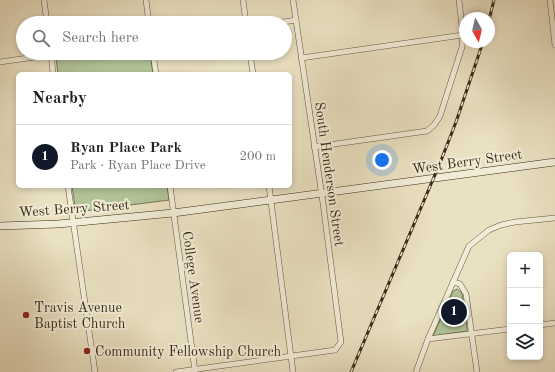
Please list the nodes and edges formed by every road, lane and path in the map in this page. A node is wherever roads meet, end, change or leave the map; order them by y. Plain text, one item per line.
1 (44, 0) edge
2 (146, 0) edge
3 (242, 0) edge
4 (293, 0) edge
5 (459, 0) edge
6 (550, 0) edge
7 (460, 12) edge
8 (46, 16) edge
9 (148, 16) edge
10 (245, 16) edge
11 (296, 20) junction
12 (292, 21) edge
13 (459, 36) edge
14 (555, 45) edge
15 (462, 48) edge
16 (302, 58) junction
17 (16, 59) edge
18 (52, 60) edge
19 (154, 60) edge
20 (251, 60) edge
21 (0, 62) edge
22 (53, 72) edge
23 (156, 72) edge
24 (253, 72) edge
25 (314, 147) junction
26 (555, 162) edge
27 (68, 188) edge
28 (170, 188) edge
29 (269, 188) edge
30 (321, 194) junction
31 (271, 200) junction
32 (173, 213) junction
33 (555, 218) edge
34 (73, 223) junction
35 (0, 226) edge
36 (453, 282) junction
37 (555, 323) edge
38 (543, 325) edge
39 (507, 329) edge
40 (472, 334) junction
41 (428, 339) junction
42 (291, 356) junction
43 (195, 371) edge
44 (95, 372) edge
45 (176, 372) edge
46 (293, 372) edge
47 (416, 372) edge
48 (477, 372) edge

1 - 8 street
2 - 9 street
3 - 10 street
4 - 11 street, South Henderson Street
5 - 7 street
6 - 14 street
11 - 12 street
11 - 16 street, South Henderson Street
13 - 16 street
15 - 25 street
16 - 25 street, South Henderson Street
17 - 21 street
18 - 22 street
19 - 23 street
20 - 24 street
25 - 30 street, South Henderson Street
26 - 30 main road, West Berry Street
27 - 34 street
28 - 32 street, College Avenue
29 - 31 street
30 - 31 main road, West Berry Street
30 - 42 street, South Henderson Street
31 - 32 main road, West Berry Street
31 - 42 street
32 - 34 main road, West Berry Street
32 - 43 street, College Avenue
33 - 36 street
34 - 35 main road, West Berry Street
34 - 44 street
36 - 40 street
36 - 41 street
37 - 38 street
39 - 40 street
40 - 41 street
40 - 48 street
41 - 47 street
42 - 43 street
42 - 46 street
43 - 45 street

